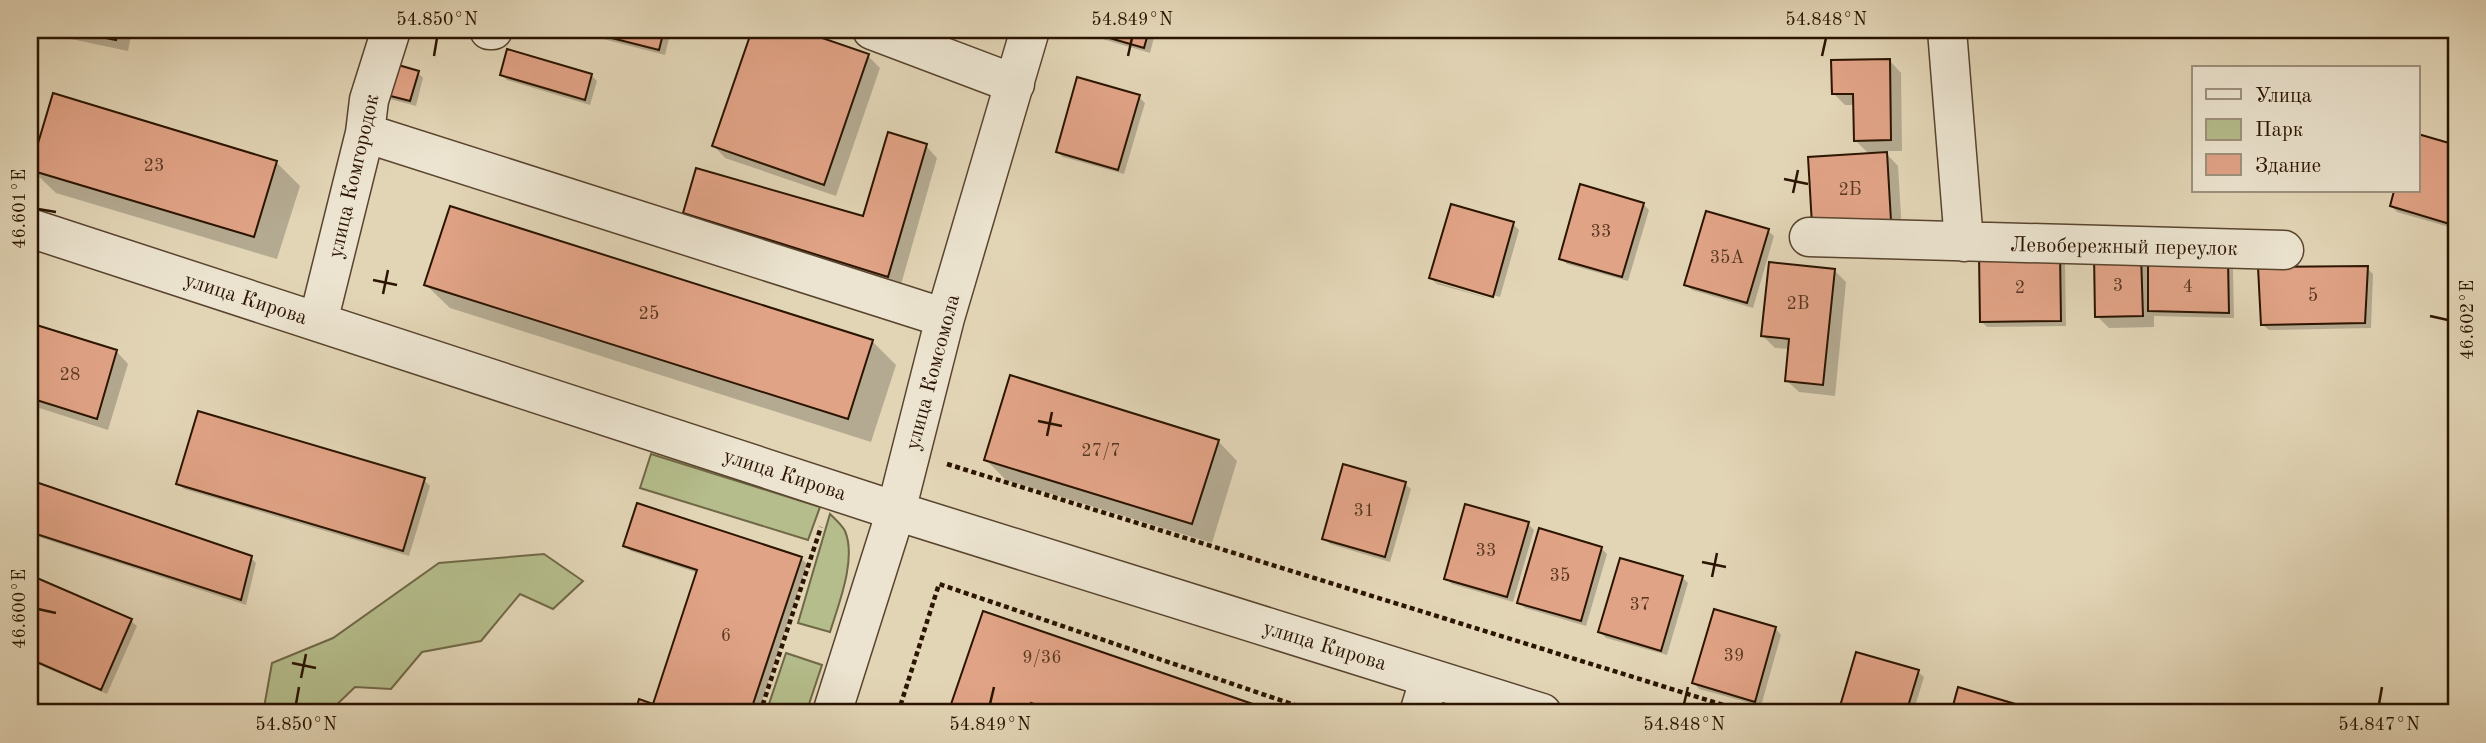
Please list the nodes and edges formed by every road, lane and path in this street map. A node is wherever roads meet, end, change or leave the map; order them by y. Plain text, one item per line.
1 (391, 30) edge
2 (872, 30) edge
3 (1030, 30) edge
4 (1947, 30) edge
5 (1015, 84) junction
6 (365, 133) junction
7 (30, 228) edge
8 (1809, 237) dead end
9 (1964, 242) junction
10 (2284, 250) dead end
11 (945, 318) junction
12 (318, 322) junction
13 (912, 452) junction
14 (833, 489) junction
15 (896, 511) junction
16 (1424, 696) edge
17 (760, 713) edge
18 (832, 713) edge
19 (898, 713) edge
20 (1318, 713) edge
21 (1542, 713) edge
22 (1749, 713) edge

1 - 6 street, улица Комгородок
2 - 5 street
3 - 5 street, улица Комсомола
4 - 9 street
5 - 11 street, улица Комсомола
6 - 11 street
6 - 12 street, улица Комгородок
7 - 12 street, улица Кирова
8 - 9 street, Левобережный переулок
9 - 10 street, Левобережный переулок
11 - 13 street, улица Комсомола
12 - 14 street, улица Кирова
13 - 15 street, улица Комсомола
13 - 22 path
14 - 15 street, улица Кирова
14 - 17 path
15 - 16 street, улица Кирова
15 - 18 street, улица Комсомола
16 - 21 street, улица Кирова
19 - 20 path

